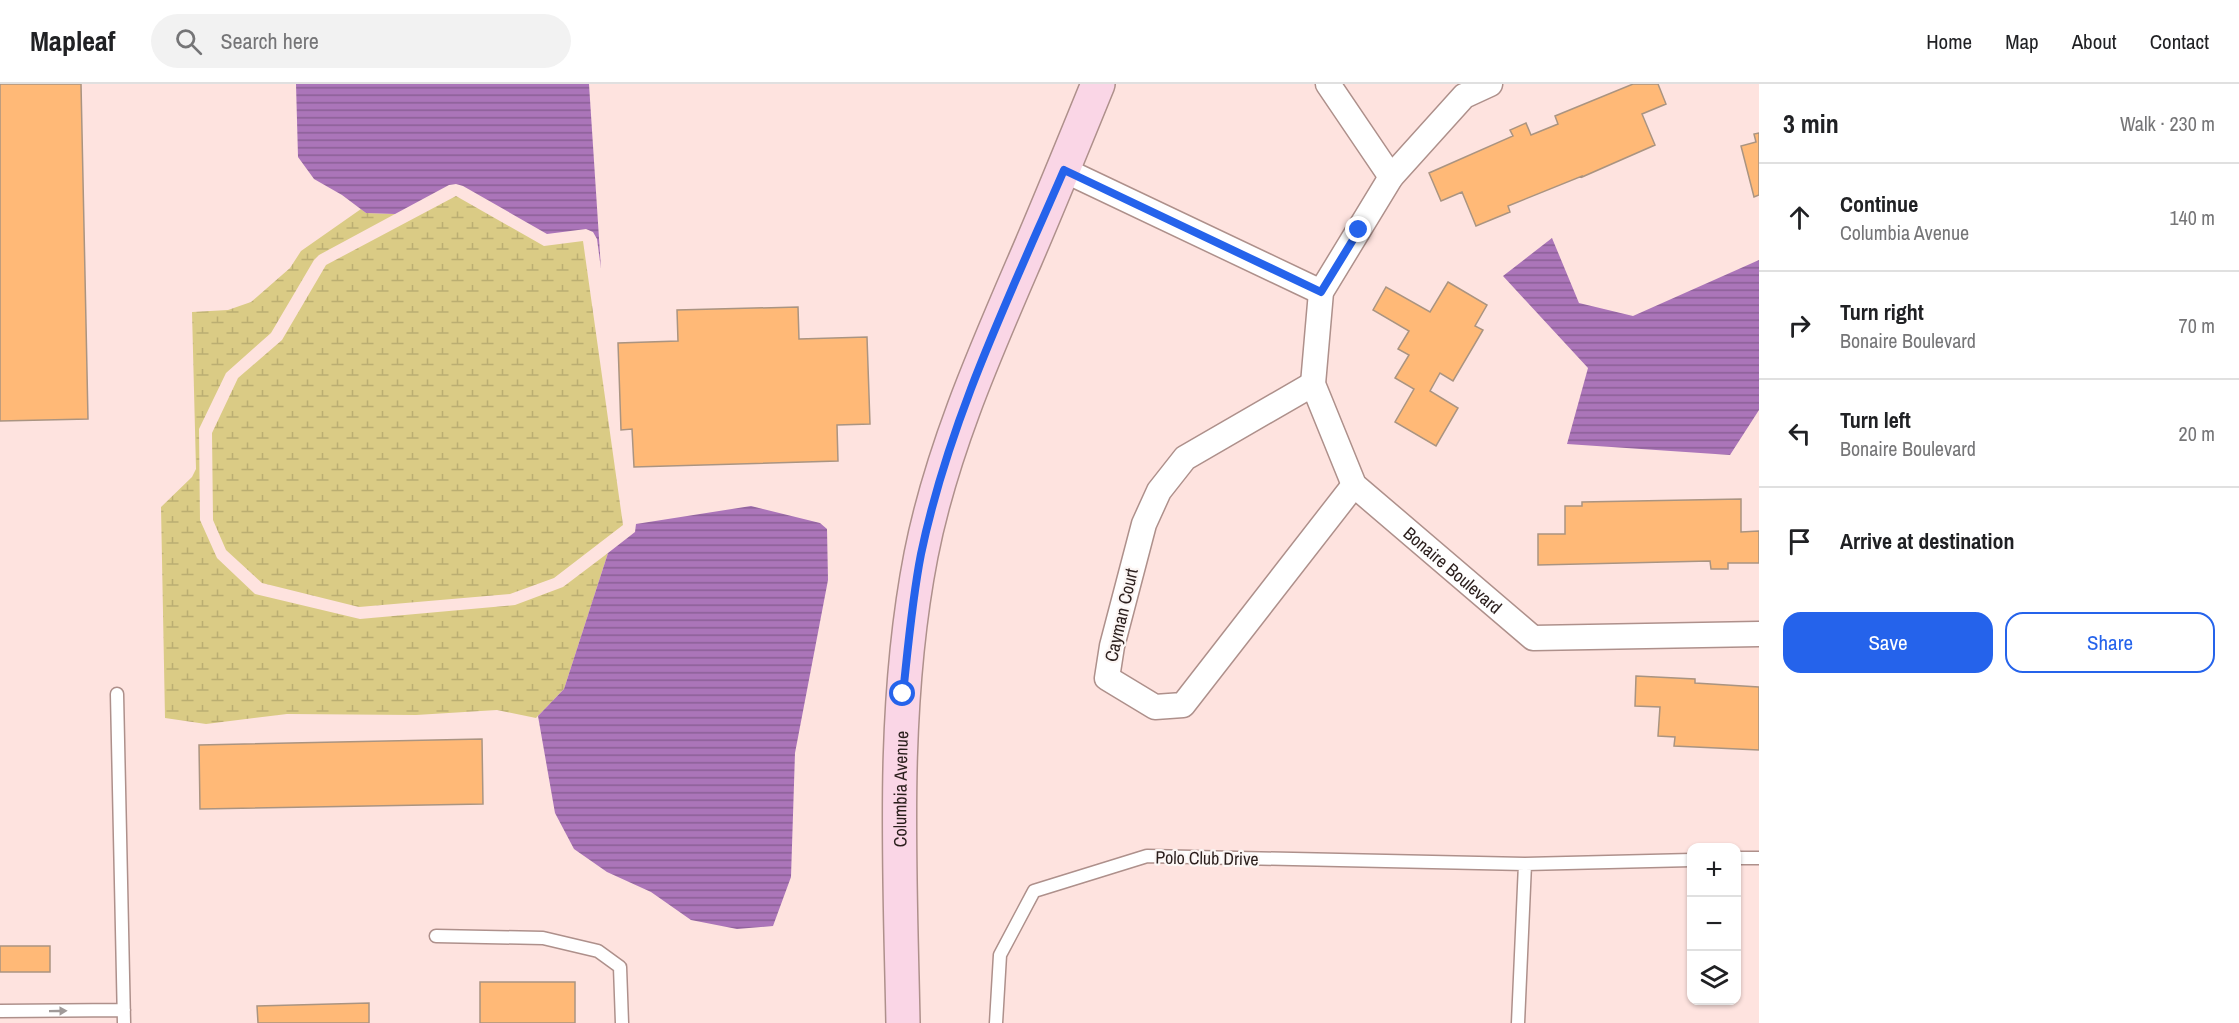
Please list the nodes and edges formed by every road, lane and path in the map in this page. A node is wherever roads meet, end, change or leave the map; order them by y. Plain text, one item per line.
1 (1098, 84) edge
2 (1328, 84) edge
3 (1490, 84) edge
4 (1064, 170) junction
5 (1391, 177) junction
6 (1321, 292) junction
7 (1313, 384) junction
8 (1354, 485) junction
9 (1759, 634) edge
10 (117, 694) dead end
11 (1741, 858) edge
12 (1759, 858) edge
13 (1687, 860) edge
14 (1525, 864) junction
15 (436, 936) dead end
16 (124, 1010) junction
17 (0, 1011) edge
18 (124, 1023) edge
19 (622, 1023) edge
20 (903, 1023) edge
21 (996, 1023) edge
22 (1518, 1023) edge

1 - 4 street, Columbia Avenue
2 - 5 street
3 - 5 street, Bonaire Boulevard
4 - 6 street
4 - 20 street, Columbia Avenue
5 - 6 street, Bonaire Boulevard
6 - 7 street, Bonaire Boulevard
7 - 8 street, Bonaire Boulevard
7 - 8 street, Cayman Court
8 - 9 street, Bonaire Boulevard
10 - 16 lane
11 - 12 lane
13 - 14 lane, Polo Club Drive
14 - 21 lane, Polo Club Drive
14 - 22 lane
15 - 19 lane
17 -> 16 lane
16 - 18 lane

